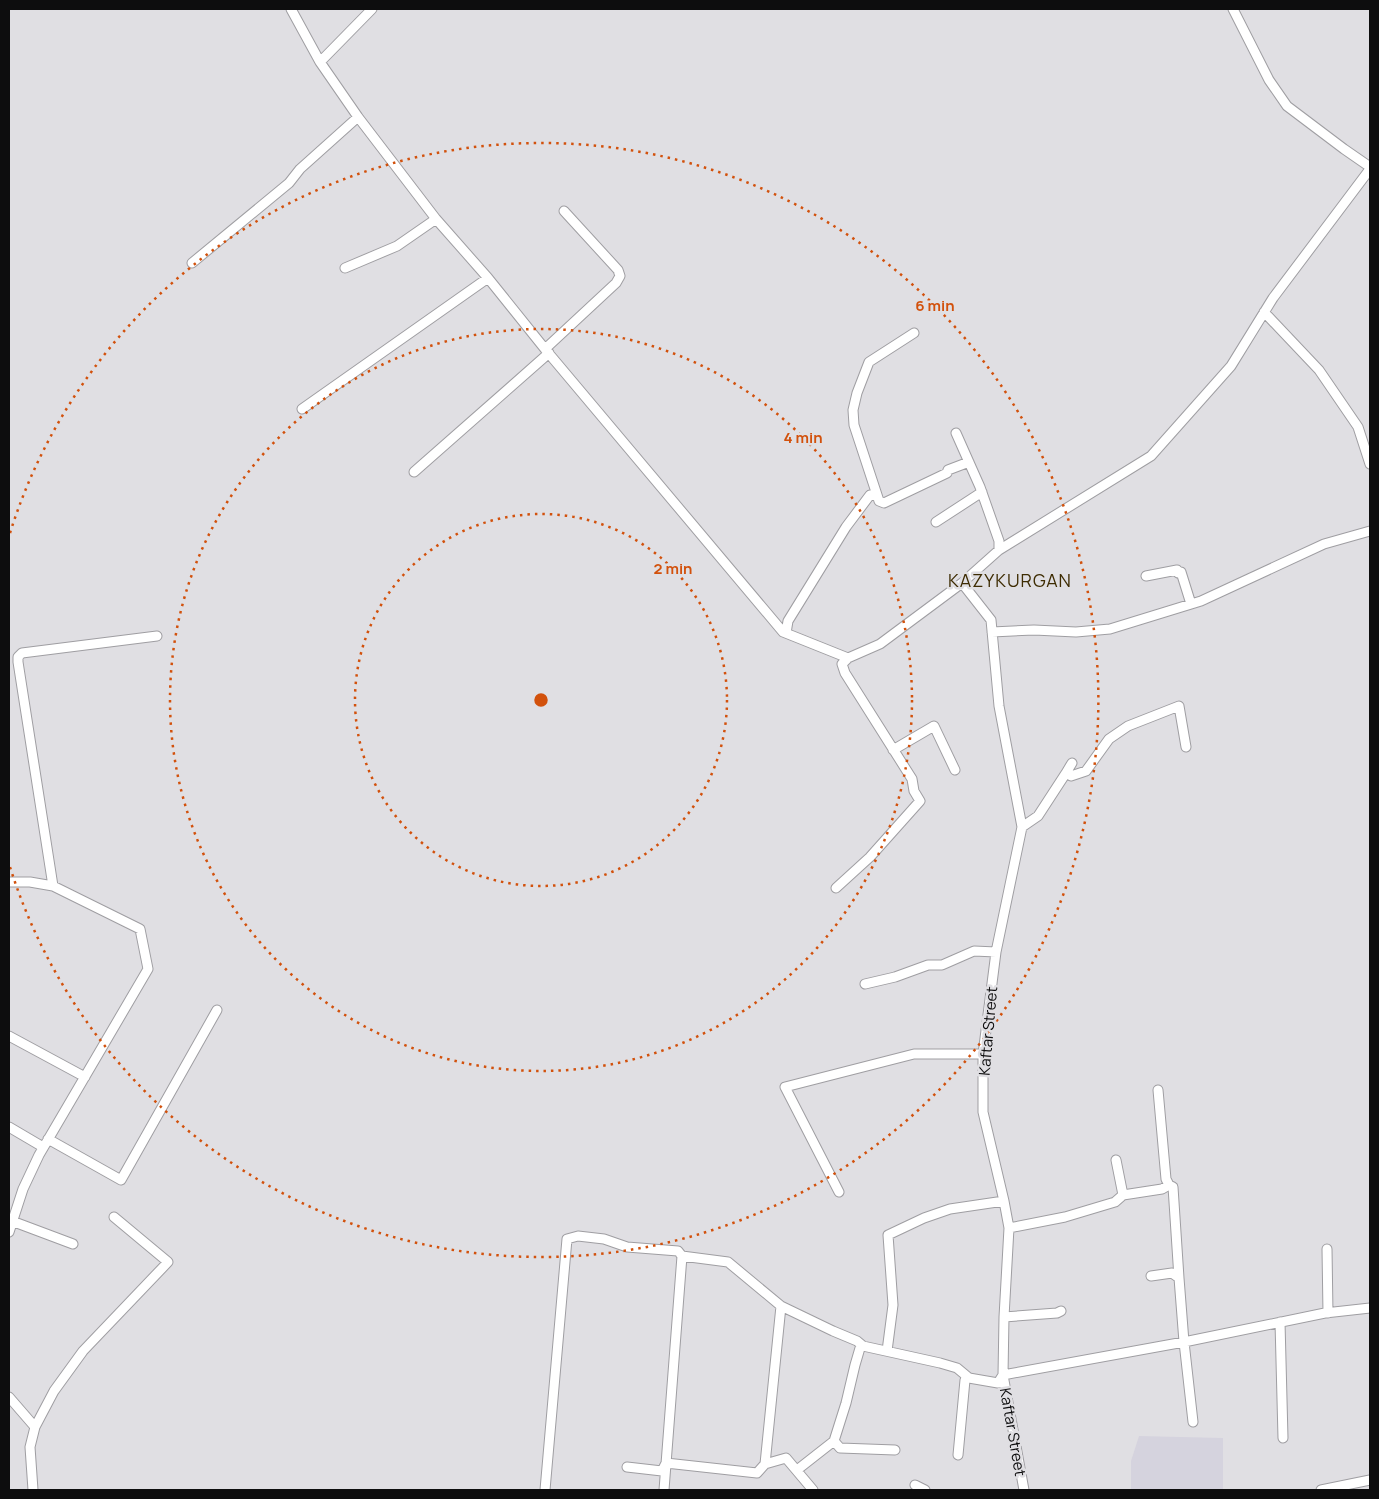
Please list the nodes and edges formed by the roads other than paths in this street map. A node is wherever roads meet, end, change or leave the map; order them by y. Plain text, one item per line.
1 (291, 9) edge
2 (372, 9) edge
3 (1233, 9) edge
4 (320, 62) junction
5 (358, 117) junction
6 (1370, 168) edge
7 (564, 211) dead end
8 (436, 219) junction
9 (192, 263) dead end
10 (344, 268) dead end
11 (488, 278) junction
12 (1264, 312) junction
13 (914, 333) dead end
14 (547, 351) junction
15 (302, 410) dead end
16 (956, 433) dead end
17 (969, 462) junction
18 (1370, 464) edge
19 (414, 472) dead end
20 (982, 492) junction
21 (877, 496) junction
22 (936, 522) dead end
23 (1370, 531) edge
24 (999, 550) junction
25 (1146, 576) dead end
26 (962, 583) junction
27 (1191, 604) junction
28 (992, 632) junction
29 (786, 633) junction
30 (157, 636) dead end
31 (848, 658) junction
32 (1186, 747) dead end
33 (893, 750) junction
34 (1072, 763) dead end
35 (955, 770) dead end
36 (1066, 773) junction
37 (1022, 827) junction
38 (9, 882) edge
39 (54, 886) junction
40 (836, 888) dead end
41 (996, 952) junction
42 (865, 984) dead end
43 (218, 1010) dead end
44 (9, 1036) edge
45 (984, 1054) junction
46 (85, 1077) junction
47 (1158, 1090) dead end
48 (9, 1127) edge
49 (46, 1143) junction
50 (1116, 1160) dead end
51 (1168, 1184) junction
52 (839, 1192) dead end
53 (1123, 1196) junction
54 (1004, 1201) junction
55 (114, 1217) dead end
56 (10, 1221) edge
57 (1009, 1228) junction
58 (9, 1232) edge
59 (73, 1244) dead end
60 (1327, 1249) dead end
61 (682, 1256) junction
62 (1151, 1276) dead end
63 (1179, 1278) junction
64 (781, 1306) junction
65 (1370, 1308) edge
66 (1061, 1311) dead end
67 (1328, 1312) junction
68 (1004, 1317) junction
69 (1280, 1322) junction
70 (1184, 1342) junction
71 (863, 1346) junction
72 (886, 1351) junction
73 (1003, 1376) junction
74 (969, 1378) junction
75 (9, 1397) edge
76 (1193, 1422) dead end
77 (36, 1428) junction
78 (1283, 1438) dead end
79 (834, 1441) junction
80 (895, 1450) dead end
81 (958, 1455) dead end
82 (666, 1463) junction
83 (765, 1464) junction
84 (627, 1467) dead end
85 (797, 1470) junction
86 (1370, 1480) edge
87 (915, 1485) dead end
88 (33, 1490) edge
89 (545, 1490) edge
90 (664, 1490) edge
91 (813, 1490) edge
92 (925, 1490) edge
93 (1024, 1490) edge
94 (1321, 1490) edge

1 - 4 street
2 - 4 street
3 - 6 street
4 - 5 street
5 - 8 street
5 - 9 street
6 - 12 street
7 - 14 street
8 - 10 street
8 - 11 street
11 - 14 street
11 - 15 street
12 - 18 street
12 - 24 street
13 - 21 street
14 - 19 street
14 - 29 street
16 - 17 street
17 - 20 street
17 - 21 street
20 - 22 street
20 - 24 street
21 - 29 street
23 - 27 street
24 - 26 street
25 - 27 street
26 - 28 street, Kaftar Street
26 - 31 street
27 - 28 street
28 - 37 street, Kaftar Street
29 - 31 street
30 - 39 street
31 - 33 street
32 - 36 street
33 - 35 street
33 - 40 street
34 - 36 street
36 - 37 street
37 - 41 street, Kaftar Street
38 - 39 street
39 - 46 street
41 - 42 street
41 - 45 street, Kaftar Street
43 - 49 street
44 - 46 street
45 - 52 street
45 - 54 street, Kaftar Street
46 - 49 street
47 - 51 street
48 - 49 street
49 - 56 street
50 - 53 street
51 - 53 street
51 - 63 street
53 - 57 street
54 - 57 street, Kaftar Street
54 - 72 street
55 - 77 street
56 - 58 street
56 - 59 street
57 - 68 street, Kaftar Street
60 - 67 street
61 - 64 street
61 - 82 street
61 - 89 street
62 - 63 street
63 - 70 street
64 - 71 street
64 - 83 street
65 - 67 street
66 - 68 street
67 - 69 street
68 - 73 street, Kaftar Street
69 - 70 street
69 - 78 street
70 - 73 street
70 - 76 street
71 - 72 street
71 - 79 street
72 - 74 street
73 - 74 street
73 - 93 street, Kaftar Street
74 - 81 street
75 - 77 street
77 - 88 street
79 - 80 street
79 - 85 street
82 - 83 street
82 - 84 street
82 - 90 street
83 - 85 street
85 - 91 street
86 - 94 street
87 - 92 street

